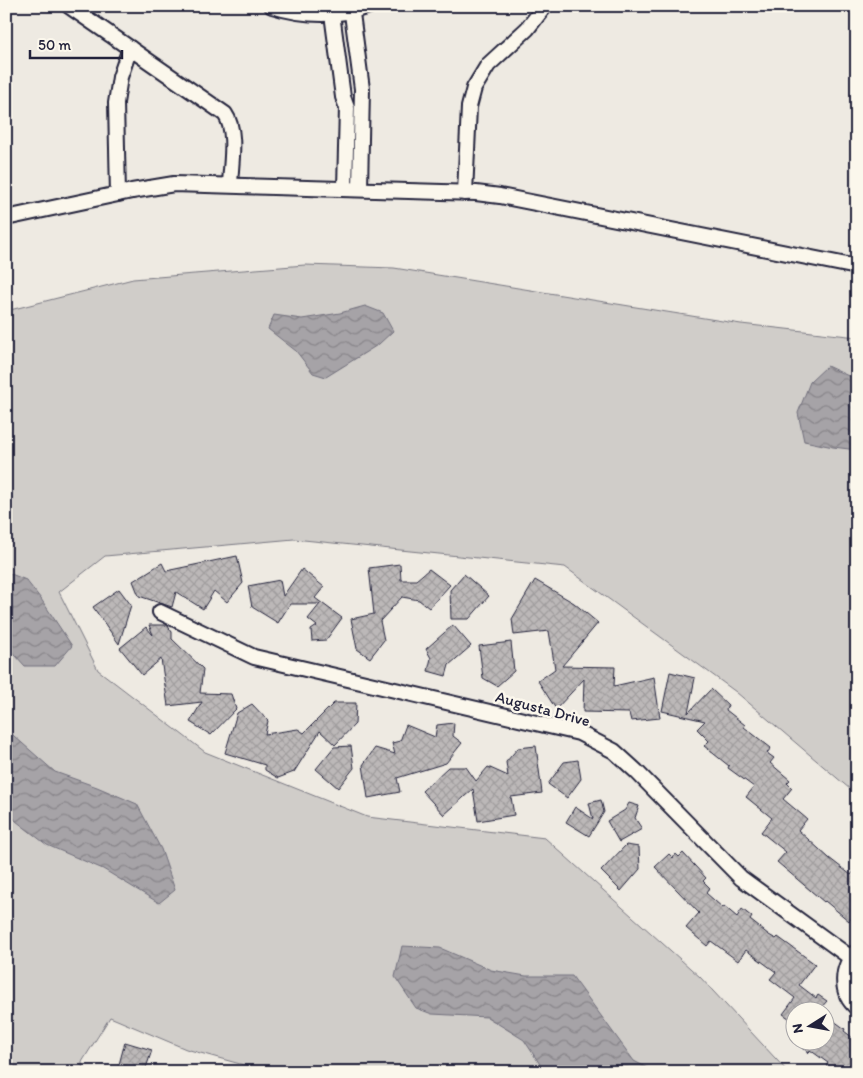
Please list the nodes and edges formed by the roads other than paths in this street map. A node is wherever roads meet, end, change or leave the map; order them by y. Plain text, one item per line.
1 (69, 6) edge
2 (272, 6) edge
3 (369, 6) edge
4 (545, 6) edge
5 (352, 8) edge
6 (332, 10) edge
7 (130, 48) junction
8 (230, 184) junction
9 (340, 188) junction
10 (360, 189) junction
11 (465, 193) junction
12 (118, 194) junction
13 (6, 218) edge
14 (857, 267) edge
15 (160, 612) dead end
16 (854, 955) edge
17 (857, 1008) edge

1 - 7 street
2 - 6 street
3 - 5 street
4 - 11 street
5 - 6 street
5 - 10 street
6 - 9 street
7 - 8 street
7 - 12 street
8 - 9 street
8 - 12 street
9 - 10 street
10 - 11 street
11 - 14 street
12 - 13 street
15 - 16 street, Augusta Drive
16 - 17 street, Augusta Drive

